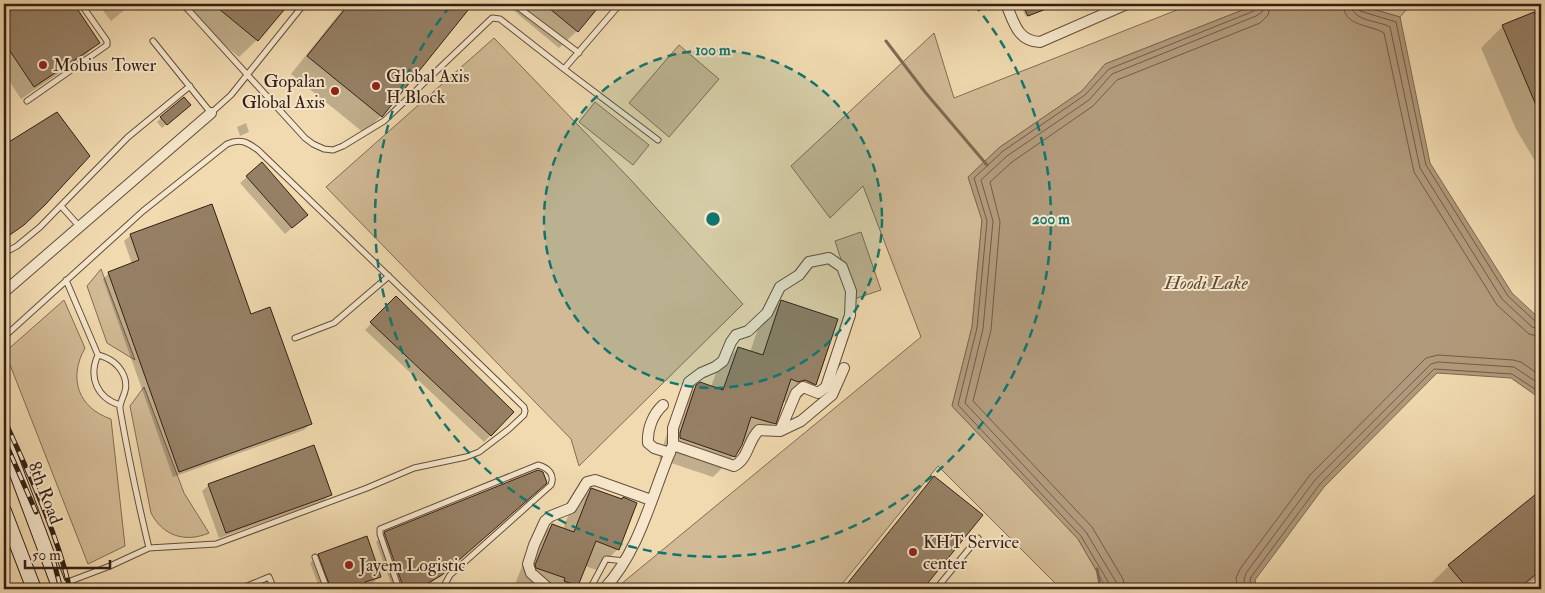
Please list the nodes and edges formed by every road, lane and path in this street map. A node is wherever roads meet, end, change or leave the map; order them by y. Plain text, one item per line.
1 (81, 4) edge
2 (183, 4) edge
3 (304, 4) edge
4 (514, 4) edge
5 (620, 4) edge
6 (1006, 4) edge
7 (1127, 4) edge
8 (1537, 4) edge
9 (1541, 10) edge
10 (153, 41) dead end
11 (579, 53) junction
12 (564, 70) junction
13 (248, 74) junction
14 (190, 86) junction
15 (27, 101) dead end
16 (211, 113) junction
17 (658, 140) dead end
18 (61, 206) junction
19 (79, 226) junction
20 (4, 253) edge
21 (389, 276) junction
22 (66, 280) junction
23 (4, 292) edge
24 (4, 337) edge
25 (295, 338) dead end
26 (98, 355) junction
27 (844, 368) dead end
28 (120, 405) junction
29 (663, 405) dead end
30 (780, 431) junction
31 (4, 439) edge
32 (672, 449) junction
33 (651, 500) junction
34 (4, 511) edge
35 (978, 538) dead end
36 (149, 548) junction
37 (315, 557) dead end
38 (625, 562) junction
39 (60, 587) edge
40 (34, 589) edge
41 (240, 589) edge
42 (274, 589) edge
43 (327, 589) edge
44 (399, 589) edge
45 (446, 589) edge
46 (549, 589) edge
47 (590, 589) edge
48 (604, 589) edge
49 (936, 589) edge

1 - 15 lane
2 - 13 lane
3 - 13 lane
4 - 11 lane
5 - 11 lane
6 - 7 street
8 - 9 street
10 - 14 lane
11 - 12 lane
12 - 13 lane
12 - 17 lane
13 - 16 lane
14 - 16 lane
14 - 18 lane
16 - 19 street
18 - 19 lane
18 - 20 lane
19 - 23 street
21 - 22 lane
21 - 25 lane
21 - 36 lane
22 - 24 lane
22 - 26 lane
26 - 28 lane
26 - 28 lane
27 - 30 street
28 - 36 lane
29 - 32 street
30 - 32 street
30 - 32 street
31 - 39 main road, 8th Road
32 - 33 street
33 - 38 street
33 - 46 street
34 - 40 main road
35 - 49 lane
36 - 39 lane
37 - 43 lane
38 - 47 lane
38 - 48 street
41 - 42 lane
44 - 45 lane

